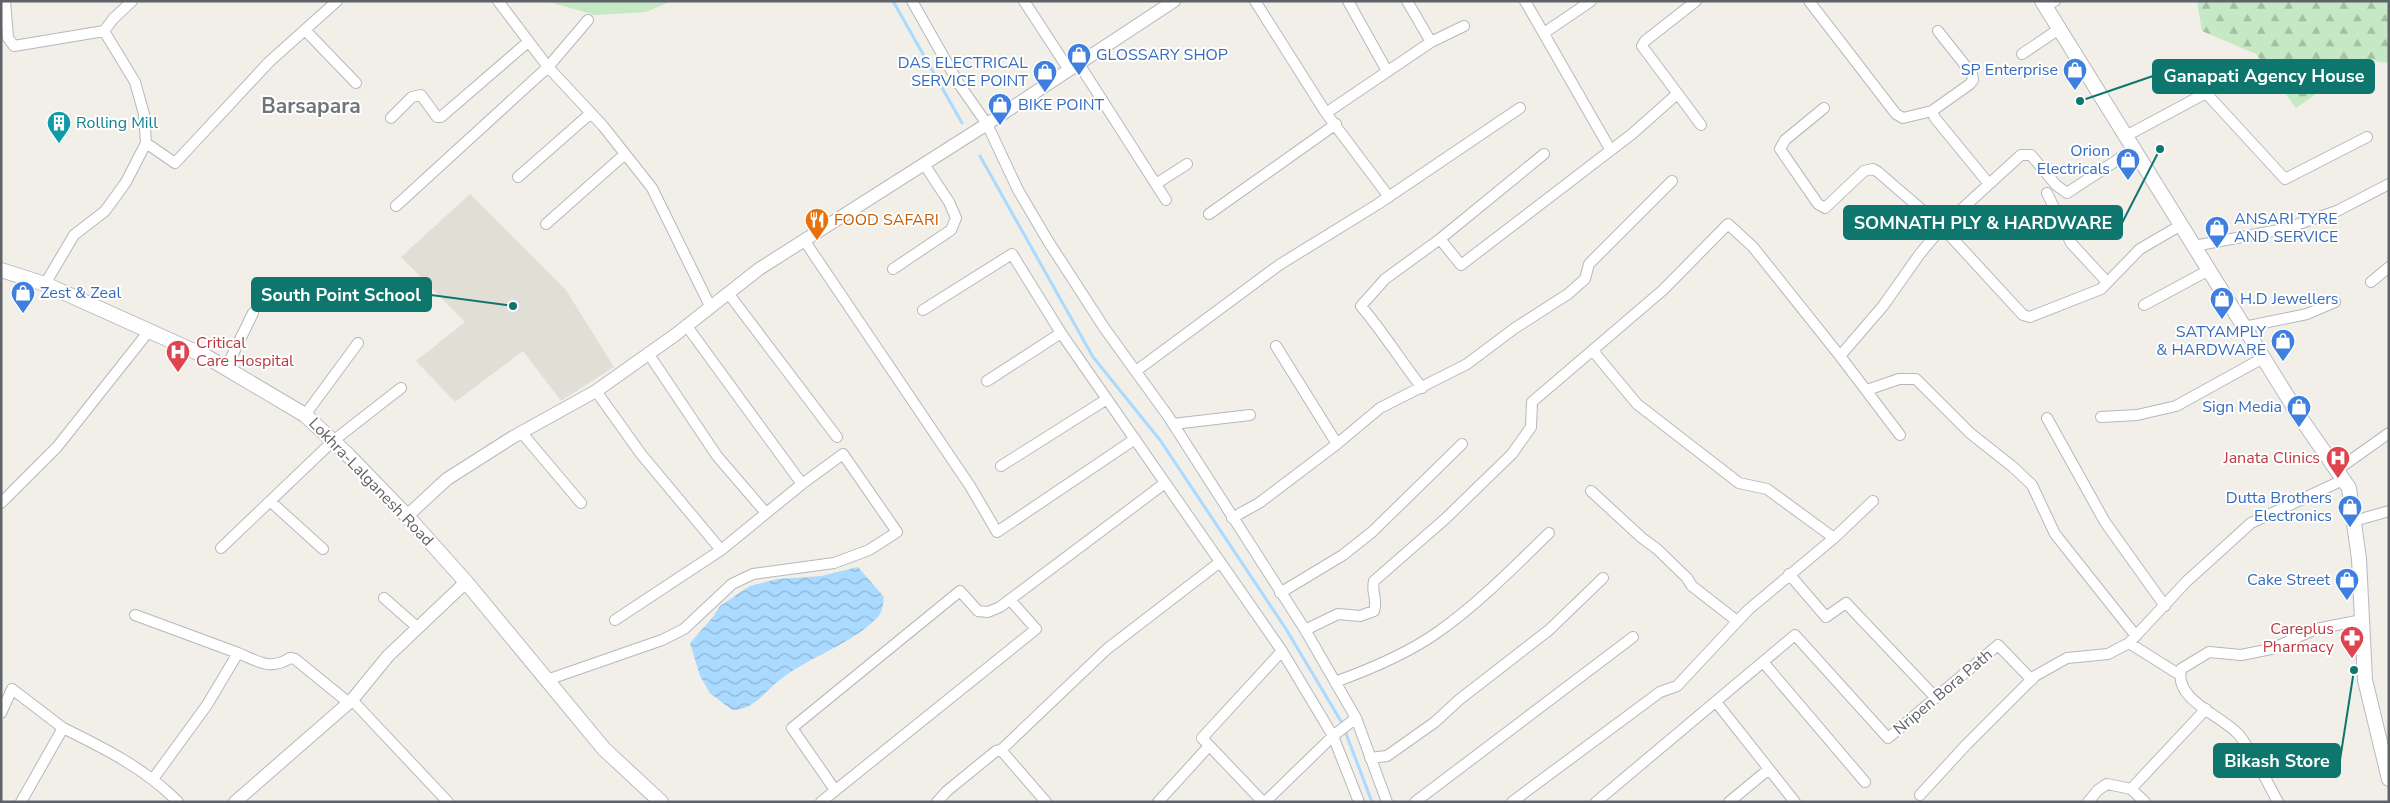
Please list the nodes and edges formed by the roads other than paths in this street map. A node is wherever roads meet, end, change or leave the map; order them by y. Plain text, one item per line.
1 (6, 1) edge
2 (132, 1) edge
3 (337, 1) edge
4 (498, 1) edge
5 (912, 1) edge
6 (1024, 1) edge
7 (1174, 1) edge
8 (1256, 1) edge
9 (1348, 1) edge
10 (1407, 1) edge
11 (1525, 1) edge
12 (1591, 1) edge
13 (1696, 1) edge
14 (1809, 1) edge
15 (2048, 3) edge
16 (588, 20) dead end
17 (1464, 26) dead end
18 (2060, 29) junction
19 (305, 30) junction
20 (104, 31) junction
21 (1938, 31) dead end
22 (1544, 33) junction
23 (528, 42) junction
24 (1431, 42) junction
25 (2022, 54) dead end
26 (548, 67) junction
27 (1074, 67) junction
28 (1387, 71) junction
29 (356, 83) dead end
30 (1676, 95) junction
31 (1520, 108) dead end
32 (1824, 108) dead end
33 (1932, 110) junction
34 (591, 113) junction
35 (1326, 113) junction
36 (391, 118) dead end
37 (987, 124) junction
38 (1336, 124) junction
39 (1701, 126) dead end
40 (2126, 136) junction
41 (2367, 137) dead end
42 (146, 142) junction
43 (1610, 149) junction
44 (2134, 149) junction
45 (625, 154) junction
46 (1544, 154) dead end
47 (924, 164) junction
48 (1187, 164) dead end
49 (518, 178) dead end
50 (1672, 181) dead end
51 (1156, 184) junction
52 (1989, 184) junction
53 (2389, 184) edge
54 (2047, 193) dead end
55 (1389, 197) junction
56 (1166, 200) dead end
57 (396, 206) dead end
58 (1209, 214) dead end
59 (546, 224) dead end
60 (2181, 225) junction
61 (1942, 227) junction
62 (1440, 239) junction
63 (804, 240) junction
64 (2194, 246) junction
65 (2389, 267) edge
66 (893, 269) dead end
67 (1, 270) edge
68 (2209, 270) junction
69 (2107, 282) junction
70 (2371, 282) dead end
71 (45, 284) junction
72 (728, 293) junction
73 (2335, 302) dead end
74 (2144, 305) dead end
75 (710, 306) junction
76 (923, 310) dead end
77 (254, 313) dead end
78 (686, 325) junction
79 (2244, 327) junction
80 (148, 331) junction
81 (1061, 333) junction
82 (358, 343) dead end
83 (1276, 346) dead end
84 (1592, 351) junction
85 (648, 354) junction
86 (1840, 356) junction
87 (2263, 358) junction
88 (226, 368) junction
89 (1136, 371) junction
90 (986, 381) dead end
91 (401, 388) dead end
92 (1422, 388) junction
93 (1867, 390) junction
94 (596, 391) junction
95 (1107, 398) junction
96 (306, 415) junction
97 (1250, 415) dead end
98 (2101, 417) dead end
99 (2047, 418) dead end
100 (1173, 424) junction
101 (521, 432) junction
102 (2389, 433) edge
103 (1900, 435) dead end
104 (837, 437) dead end
105 (1135, 439) junction
106 (333, 441) junction
107 (1337, 444) junction
108 (1462, 444) dead end
109 (1001, 466) dead end
110 (2340, 475) junction
111 (1165, 483) junction
112 (802, 484) junction
113 (1591, 491) dead end
114 (1873, 501) dead end
115 (271, 502) junction
116 (1, 503) edge
117 (582, 504) dead end
118 (2389, 511) edge
119 (766, 513) junction
120 (407, 516) junction
121 (1232, 518) junction
122 (2354, 521) junction
123 (1549, 534) dead end
124 (1834, 538) junction
125 (221, 548) dead end
126 (323, 549) dead end
127 (721, 550) junction
128 (1220, 562) junction
129 (1789, 574) junction
130 (1603, 578) dead end
131 (466, 582) junction
132 (1280, 593) junction
133 (384, 598) dead end
134 (1011, 601) junction
135 (2164, 606) junction
136 (135, 615) dead end
137 (615, 620) dead end
138 (2362, 620) junction
139 (1737, 621) junction
140 (416, 627) junction
141 (1305, 630) junction
142 (1634, 637) dead end
143 (2133, 640) junction
144 (1282, 652) junction
145 (238, 653) junction
146 (1763, 662) junction
147 (2180, 675) junction
148 (547, 680) junction
149 (2032, 680) junction
150 (1336, 682) junction
151 (1936, 698) junction
152 (350, 701) junction
153 (1716, 702) junction
154 (2206, 709) junction
155 (1, 713) edge
156 (1353, 720) junction
157 (63, 728) junction
158 (1334, 735) junction
159 (1209, 746) junction
160 (1001, 750) junction
161 (1370, 758) junction
162 (1770, 769) junction
163 (2389, 778) edge
164 (153, 779) junction
165 (1865, 782) dead end
166 (2131, 788) junction
167 (835, 790) junction
168 (1920, 795) dead end
169 (240, 800) edge
170 (21, 802) edge
171 (178, 802) edge
172 (448, 802) edge
173 (661, 802) edge
174 (821, 802) edge
175 (937, 802) edge
176 (1046, 802) edge
177 (1158, 802) edge
178 (1264, 802) edge
179 (1359, 802) edge
180 (1387, 802) edge
181 (1415, 802) edge
182 (1512, 802) edge
183 (1596, 802) edge
184 (1729, 802) edge
185 (1795, 802) edge
186 (2088, 802) edge
187 (2145, 802) edge
188 (2278, 802) edge

1 - 20 street
2 - 20 street
3 - 19 street
4 - 23 street
5 - 37 street
6 - 27 street
7 - 27 street
8 - 35 street
9 - 28 street
10 - 24 street
11 - 22 street
12 - 22 street
13 - 30 street
14 - 33 street
15 - 18 main road
16 - 26 street
17 - 24 street
18 - 25 street
18 - 40 main road
19 - 29 street
19 - 42 street
20 - 42 street
21 - 33 street
22 - 43 street
23 - 26 street
23 - 36 street
24 - 28 street
26 - 34 street
26 - 57 street
27 - 37 street
27 - 51 street
28 - 35 street
30 - 39 street
30 - 43 street
31 - 55 street
32 - 61 street
33 - 52 street
34 - 45 street
34 - 49 street
35 - 38 street
37 - 47 street
37 - 89 street
38 - 55 street
38 - 58 street
40 - 41 street
40 - 44 main road
42 - 71 street
43 - 62 street
44 - 52 street
44 - 60 main road
45 - 59 street
45 - 75 street
46 - 62 street
47 - 63 street
47 - 66 street
48 - 51 street
50 - 92 street
51 - 56 street
52 - 61 street
53 - 64 street
54 - 69 street
55 - 89 street
60 - 64 main road
60 - 69 street
61 - 69 street
61 - 86 street
62 - 92 street
63 - 72 street
63 - 105 street
64 - 68 main road
65 - 70 street
67 - 71 main road, Lokhra-Lalganesh Road
68 - 74 street
68 - 79 main road
71 - 80 main road, Lokhra-Lalganesh Road
72 - 75 street
72 - 104 street
73 - 79 street
75 - 78 street
76 - 81 street
77 - 88 street
78 - 85 street
78 - 112 street
79 - 87 main road
80 - 88 main road, Lokhra-Lalganesh Road
80 - 116 street
81 - 90 street
81 - 95 street
82 - 96 street
83 - 107 street
84 - 86 street
84 - 124 street
84 - 141 street
85 - 94 street
85 - 119 street
86 - 93 street
87 - 98 street
87 - 110 main road
88 - 96 main road, Lokhra-Lalganesh Road
89 - 100 street
91 - 106 street
92 - 107 street
93 - 103 street
93 - 143 street
94 - 101 street
94 - 127 street
95 - 105 street
95 - 109 street
96 - 106 main road, Lokhra-Lalganesh Road
97 - 100 street
99 - 135 street
100 - 121 street
101 - 117 street
101 - 120 street
102 - 110 street
105 - 111 street
106 - 115 street
106 - 120 main road, Lokhra-Lalganesh Road
107 - 121 street
108 - 132 street
110 - 122 main road
110 - 135 street
111 - 128 street
111 - 134 street
112 - 119 street
112 - 148 street
113 - 139 street
114 - 124 street
115 - 125 street
115 - 126 street
118 - 122 street
119 - 127 street
120 - 131 main road, Lokhra-Lalganesh Road
121 - 132 street
122 - 138 main road
123 - 150 street
124 - 129 street
127 - 137 street
128 - 144 street
128 - 160 street
129 - 139 street
129 - 151 street
130 - 161 street
131 - 140 street
131 - 148 main road, Lokhra-Lalganesh Road
132 - 141 street
133 - 140 street
134 - 167 street
134 - 167 street
135 - 143 street
136 - 145 street
138 - 147 street
138 - 163 main road
139 - 182 street
140 - 152 street
141 - 150 street
142 - 181 street
143 - 147 street
143 - 149 street
144 - 158 street
144 - 159 street
145 - 152 street
145 - 164 street
146 - 151 street, Nripen Bora Path
146 - 153 street
146 - 165 street
147 - 154 street
148 - 173 main road, Lokhra-Lalganesh Road
149 - 151 street, Nripen Bora Path
149 - 168 street
150 - 156 street
152 - 169 street
152 - 172 street
153 - 162 street
153 - 183 street
154 - 166 street
154 - 188 street
155 - 157 street
156 - 158 street
156 - 161 street
157 - 164 street
157 - 170 street
158 - 178 street
158 - 179 street
159 - 177 street
159 - 178 street
160 - 175 street
160 - 176 street
161 - 180 street
162 - 184 street
162 - 185 street
164 - 171 street
166 - 186 street
166 - 187 street
167 - 174 street

